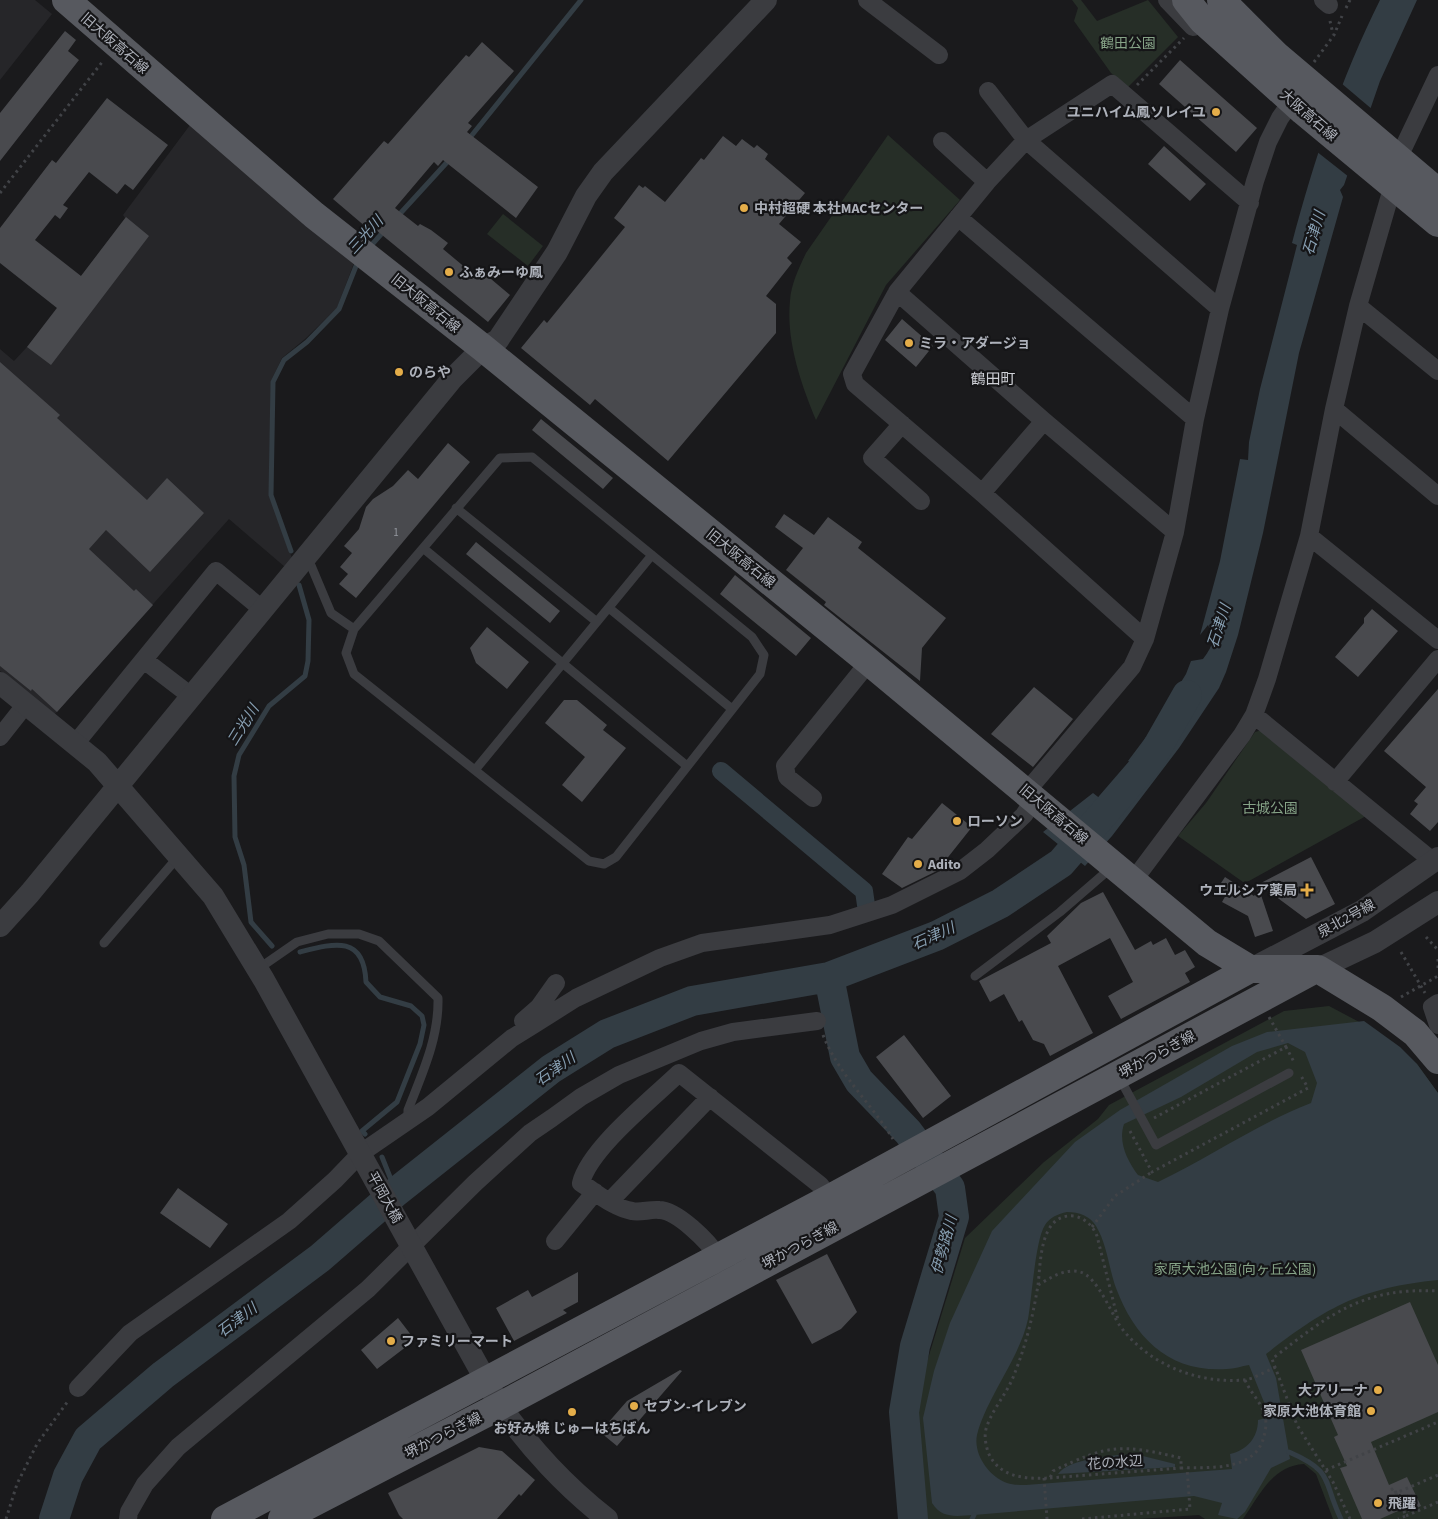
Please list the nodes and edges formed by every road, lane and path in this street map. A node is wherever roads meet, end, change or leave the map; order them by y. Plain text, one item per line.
1 (66, 0) edge
2 (766, 0) edge
3 (867, 0) edge
4 (1168, 0) edge
5 (1186, 0) edge
6 (1220, 0) edge
7 (1232, 0) edge
8 (1350, 0) edge
9 (1186, 36) dead end
10 (939, 56) dead end
11 (106, 58) dead end
12 (1271, 66) junction
13 (1438, 75) edge
14 (988, 91) dead end
15 (1305, 91) junction
16 (1126, 96) junction
17 (1026, 140) junction
18 (942, 141) dead end
19 (1383, 156) junction
20 (987, 182) junction
21 (1393, 186) junction
22 (1438, 192) edge
23 (0, 193) edge
24 (1250, 203) junction
25 (958, 217) junction
26 (1438, 223) edge
27 (897, 292) junction
28 (1358, 306) junction
29 (1220, 309) junction
30 (483, 348) junction
31 (1438, 371) edge
32 (1334, 409) junction
33 (1195, 420) junction
34 (1044, 422) junction
35 (902, 424) junction
36 (982, 493) junction
37 (1438, 496) edge
38 (920, 501) dead end
39 (456, 508) junction
40 (1175, 532) junction
41 (1309, 536) junction
42 (423, 548) junction
43 (306, 554) junction
44 (652, 555) junction
45 (609, 608) junction
46 (262, 609) junction
47 (597, 622) junction
48 (354, 629) junction
49 (1145, 640) junction
50 (1438, 640) edge
51 (1438, 659) edge
52 (144, 660) junction
53 (869, 662) junction
54 (562, 664) junction
55 (0, 683) edge
56 (191, 696) junction
57 (26, 704) junction
58 (732, 709) junction
59 (1254, 715) junction
60 (0, 737) edge
61 (75, 744) junction
62 (687, 766) junction
63 (475, 770) junction
64 (1335, 782) junction
65 (119, 785) junction
66 (813, 798) dead end
67 (1037, 800) junction
68 (180, 855) junction
69 (1436, 860) edge
70 (1118, 869) junction
71 (1438, 902) edge
72 (0, 926) edge
73 (1426, 937) dead end
74 (104, 943) dead end
75 (1438, 950) edge
76 (1401, 952) dead end
77 (1438, 960) edge
78 (1438, 968) edge
79 (258, 969) junction
80 (1250, 969) junction
81 (1318, 969) junction
82 (975, 976) dead end
83 (1438, 976) edge
84 (556, 983) dead end
85 (1420, 986) junction
86 (1398, 999) dead end
87 (1435, 1005) edge
88 (1268, 1014) dead end
89 (817, 1021) joint
90 (1438, 1025) edge
91 (512, 1038) junction
92 (1286, 1047) dead end
93 (1438, 1060) edge
94 (1290, 1073) dead end
95 (1123, 1084) junction
96 (710, 1097) junction
97 (408, 1120) junction
98 (913, 1147) junction
99 (363, 1157) junction
100 (1152, 1172) dead end
101 (602, 1196) junction
102 (830, 1198) junction
103 (1092, 1227) junction
104 (409, 1240) junction
105 (555, 1241) dead end
106 (718, 1257) junction
107 (1038, 1286) junction
108 (1438, 1291) edge
109 (1120, 1325) junction
110 (1276, 1367) junction
111 (485, 1379) junction
112 (1245, 1380) junction
113 (78, 1388) joint
114 (500, 1406) junction
115 (1438, 1422) edge
116 (1181, 1468) junction
117 (1187, 1468) junction
118 (1326, 1470) junction
119 (1438, 1475) edge
120 (1044, 1478) junction
121 (1050, 1478) junction
122 (1391, 1490) dead end
123 (1396, 1493) junction
124 (1438, 1502) edge
125 (1157, 1513) junction
126 (1406, 1516) junction
127 (6, 1519) edge
128 (128, 1519) edge
129 (224, 1519) edge
130 (282, 1519) edge
131 (607, 1519) edge
132 (1048, 1519) edge
133 (1082, 1519) edge
134 (1157, 1519) edge
135 (1350, 1519) edge
136 (1398, 1519) edge

1 - 30 main road, 旧大阪高石線
2 - 30 street
3 - 10 street
4 - 12 street
5 - 12 main road, 大阪高石線
6 - 12 main road, 大阪高石線
7 - 12 street
8 - 15 path
9 - 16 path
11 - 23 path
12 - 15 main road, 大阪高石線
13 - 19 street
14 - 17 street
15 - 19 main road, 大阪高石線
15 - 24 street
16 - 17 street
16 - 24 street
17 - 20 street
17 - 29 street
18 - 20 street
19 - 21 main road, 大阪高石線
19 - 22 main road, 大阪高石線
20 - 25 street
21 - 26 main road, 大阪高石線
21 - 28 street
24 - 29 street
25 - 27 street
25 - 33 street
27 - 34 street
27 - 35 street
28 - 31 street
28 - 32 street
29 - 33 street
30 - 43 street
30 - 53 main road, 旧大阪高石線
32 - 37 street
32 - 41 street
33 - 40 street
34 - 36 street
34 - 40 street
35 - 36 street
35 - 38 street
36 - 49 street
39 - 42 lane
39 - 44 lane
39 - 47 lane
40 - 49 street
41 - 50 street
41 - 59 street
42 - 48 lane
42 - 54 lane
43 - 46 street
43 - 48 lane
44 - 45 lane
44 - 58 lane
45 - 47 lane
45 - 58 lane
46 - 52 street
46 - 56 street
47 - 54 lane
48 - 63 lane
49 - 67 street
51 - 64 street
52 - 56 street
52 - 61 street
53 - 66 street
53 - 67 main road, 旧大阪高石線
54 - 62 lane
54 - 63 lane
55 - 57 street, 平岡大橋
56 - 65 street
57 - 60 street
57 - 61 street, 平岡大橋
58 - 62 lane
59 - 64 street
59 - 70 street
61 - 65 street, 平岡大橋
62 - 63 lane
64 - 69 street
65 - 68 street, 平岡大橋
65 - 72 street
67 - 70 main road, 旧大阪高石線
67 - 91 street
68 - 74 lane
68 - 79 street, 平岡大橋
69 - 80 street, 泉北2号線
70 - 80 main road, 旧大阪高石線
70 - 82 lane
71 - 81 street
73 - 75 path
76 - 85 path
77 - 78 path
79 - 97 lane
79 - 99 street, 平岡大橋
80 - 81 main road
80 - 98 main road, 堺かつらぎ線
81 - 93 main road
81 - 95 main road, 堺かつらぎ線
83 - 85 path
84 - 91 street
85 - 86 path
85 - 87 path
87 - 90 street
88 - 92 path
89 - 98 path
89 - 104 street
91 - 97 street
94 - 95 lane
95 - 114 main road, 堺かつらぎ線
96 - 101 street
96 - 101 street
96 - 102 street
97 - 99 street
98 - 102 main road, 堺かつらぎ線
99 - 104 street, 平岡大橋
99 - 113 street
100 - 103 path
101 - 105 street
101 - 106 street
102 - 106 main road, 堺かつらぎ線
103 - 107 path, 花の水辺
103 - 109 path
104 - 111 street, 平岡大橋
104 - 128 street
106 - 111 main road, 堺かつらぎ線
107 - 109 path
107 - 120 path, 花の水辺
108 - 110 path
109 - 112 path
110 - 112 path
110 - 118 path
111 - 114 street, 平岡大橋
111 - 129 main road, 堺かつらぎ線
112 - 117 path, 花の水辺
113 - 127 path
114 - 130 main road, 堺かつらぎ線
114 - 131 street, 平岡大橋
115 - 118 path
116 - 117 path, 花の水辺
116 - 121 path, 花の水辺
116 - 121 path
117 - 125 path
118 - 135 path
119 - 123 path
120 - 121 path, 花の水辺
120 - 132 path
122 - 123 path
123 - 126 path
124 - 126 path
125 - 133 path
125 - 134 path
126 - 136 path

